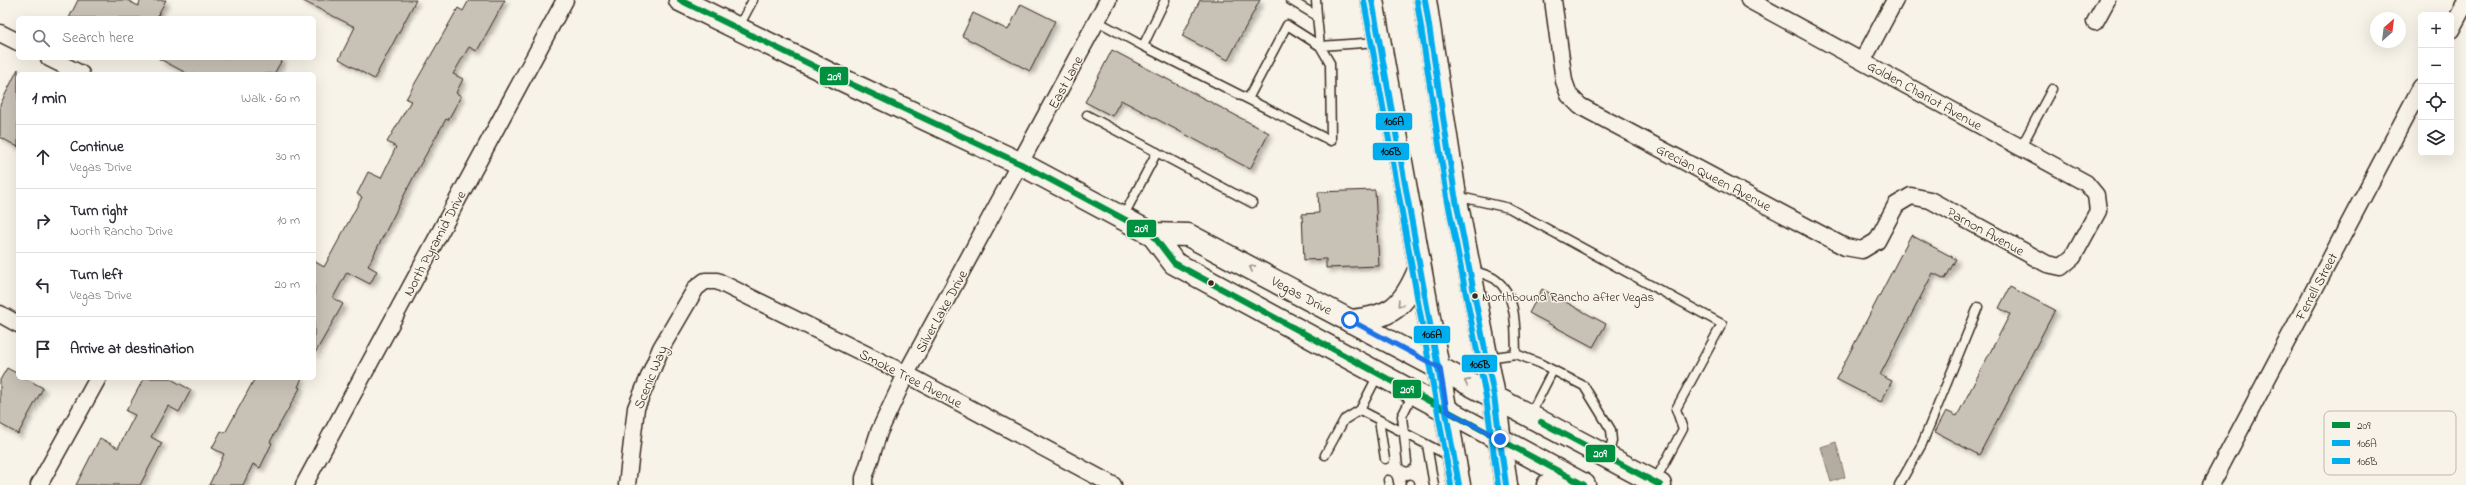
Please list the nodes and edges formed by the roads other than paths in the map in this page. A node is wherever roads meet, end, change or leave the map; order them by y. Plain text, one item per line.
1 (565, 0) edge
2 (680, 0) edge
3 (753, 0) edge
4 (1108, 0) edge
5 (1165, 0) edge
6 (1290, 0) edge
7 (1316, 0) edge
8 (1372, 0) edge
9 (1425, 0) edge
10 (1552, 0) edge
11 (1749, 0) edge
12 (1895, 0) edge
13 (2107, 0) edge
14 (2466, 2) edge
15 (1317, 16) junction
16 (1097, 21) junction
17 (2096, 22) dead end
18 (2454, 24) edge
19 (737, 29) junction
20 (0, 33) edge
21 (16, 41) edge
22 (1378, 42) junction
23 (1143, 46) junction
24 (1320, 46) junction
25 (53, 60) edge
26 (1863, 60) junction
27 (77, 72) edge
28 (2052, 89) dead end
29 (2418, 93) edge
30 (1248, 99) junction
31 (1086, 115) dead end
32 (2021, 147) junction
33 (1156, 152) junction
34 (1021, 164) junction
35 (1455, 195) junction
36 (1911, 196) joint
37 (1252, 203) dead end
38 (1123, 218) junction
39 (1152, 234) junction
40 (2061, 266) joint
41 (1469, 269) junction
42 (1419, 270) junction
43 (705, 282) joint
44 (1978, 308) dead end
45 (0, 314) edge
46 (1350, 320) junction
47 (16, 323) edge
48 (1516, 354) junction
49 (1485, 358) junction
50 (1440, 368) junction
51 (1553, 370) junction
52 (906, 374) junction
53 (1378, 374) junction
54 (97, 380) edge
55 (1414, 393) junction
56 (1494, 396) junction
57 (1360, 410) junction
58 (1447, 411) junction
59 (1529, 416) junction
60 (1379, 420) junction
61 (1403, 432) junction
62 (1500, 439) junction
63 (1427, 445) junction
64 (1325, 456) dead end
65 (1608, 457) junction
66 (1385, 459) dead end
67 (1455, 460) junction
68 (1407, 462) dead end
69 (1657, 483) edge
70 (1583, 484) edge
71 (39, 485) edge
72 (304, 485) edge
73 (627, 485) edge
74 (864, 485) edge
75 (1114, 485) edge
76 (1434, 485) edge
77 (1459, 485) edge
78 (1506, 485) edge
79 (1548, 485) edge
80 (1899, 485) edge
81 (2211, 485) edge

1 - 72 street, North Pyramid Drive
2 - 19 main road, Vegas Drive
3 - 19 lane
4 - 16 street, East Lane
5 - 23 lane
6 - 15 lane
7 - 15 lane
8 - 22 main road
9 - 35 main road
10 - 36 street, Grecian Queen Avenue
11 - 26 street, Golden Chariot Avenue
12 - 26 street
13 - 17 street
14 - 18 street
15 - 24 lane
16 - 23 lane
16 - 34 street, East Lane
19 - 34 main road, Vegas Drive
20 - 21 street
22 - 24 lane
22 - 42 main road
23 - 30 lane
24 - 30 lane
24 - 30 lane
25 - 27 street
26 - 32 street, Golden Chariot Avenue
28 - 32 lane
29 - 81 street, Ferrell Street
31 - 33 lane
32 - 40 street, Golden Chariot Avenue
33 - 37 lane
33 - 38 lane
34 - 38 main road, Vegas Drive
34 - 52 street, Silver Lake Drive
35 - 41 main road
35 - 69 lane
36 - 40 street, Parnon Avenue
38 - 39 main road, Vegas Drive
46 -> 39 main road, Vegas Drive
39 - 53 main road, Vegas Drive
41 - 48 lane
41 - 49 main road
42 -> 46 main road
42 - 50 main road
43 - 52 street, Smoke Tree Avenue
43 - 73 street, Scenic Way
44 - 80 lane
45 - 47 street
46 - 50 main road, Vegas Drive
48 - 49 lane
48 - 51 lane
49 - 56 main road
56 -> 50 main road, Vegas Drive
50 - 58 main road
51 - 59 lane
51 - 65 lane
52 - 74 street, Silver Lake Drive
52 - 75 street, Smoke Tree Avenue
53 - 55 main road, Vegas Drive
53 - 57 lane
54 - 71 street
55 - 58 main road, Vegas Drive
55 - 61 lane
56 - 59 main road, Vegas Drive
56 - 62 main road
57 - 60 lane
57 - 64 lane
58 - 62 main road, Vegas Drive
58 - 67 main road
59 - 65 main road, Vegas Drive
60 - 61 lane
60 - 66 lane
61 - 63 lane
61 - 68 lane
62 - 70 main road, Vegas Drive
62 - 78 main road
63 - 67 lane
63 - 76 lane
65 - 69 main road, Vegas Drive
67 - 77 main road
70 - 79 main road

